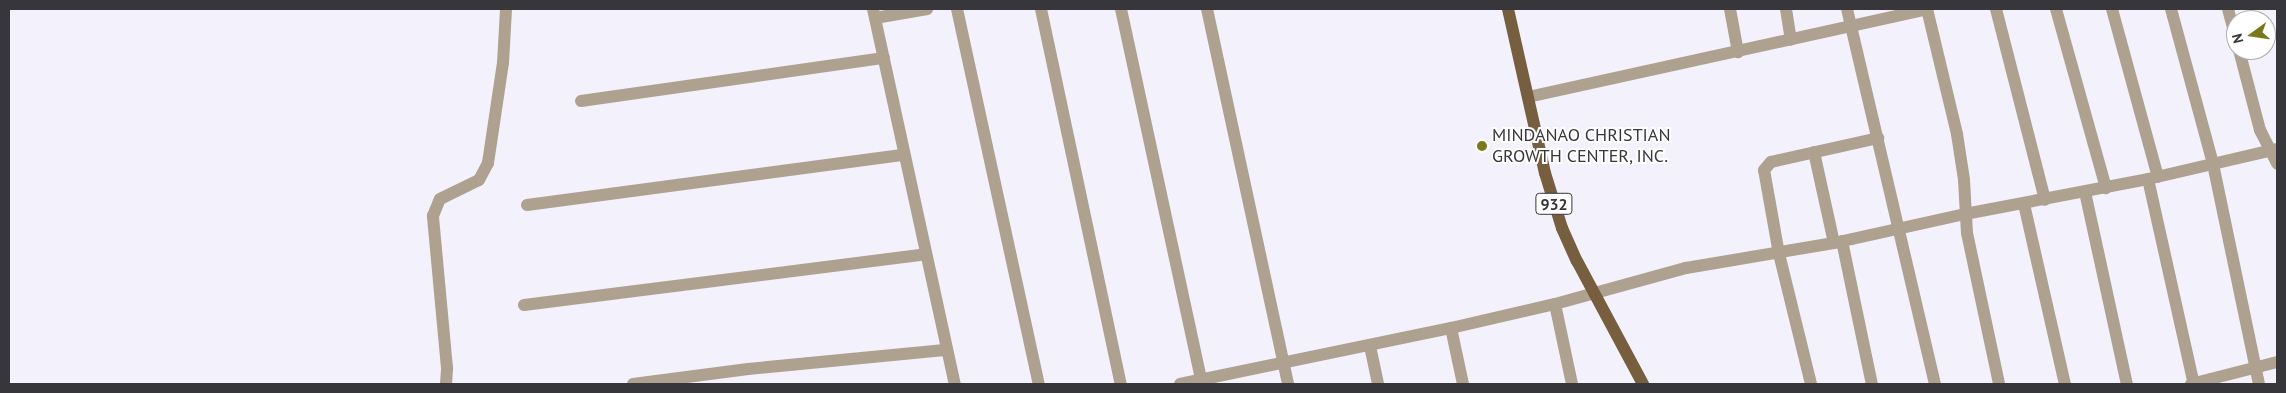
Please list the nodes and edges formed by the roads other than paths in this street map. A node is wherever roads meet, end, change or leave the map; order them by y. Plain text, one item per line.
1 (506, 9) edge
2 (927, 9) edge
3 (957, 9) edge
4 (1041, 9) edge
5 (1121, 9) edge
6 (1207, 9) edge
7 (1508, 9) edge
8 (1730, 9) edge
9 (1786, 9) edge
10 (1847, 9) edge
11 (1927, 9) edge
12 (1996, 9) edge
13 (2056, 9) edge
14 (2112, 9) edge
15 (2171, 9) edge
16 (874, 13) edge
17 (1850, 26) junction
18 (1791, 40) junction
19 (1738, 52) junction
20 (884, 58) junction
21 (2242, 60) edge
22 (1528, 97) junction
23 (582, 101) dead end
24 (1878, 138) junction
25 (2275, 150) edge
26 (1814, 152) junction
27 (904, 155) junction
28 (2213, 164) junction
29 (2277, 164) edge
30 (2153, 178) junction
31 (2106, 188) junction
32 (2085, 192) junction
33 (2045, 200) junction
34 (2024, 204) junction
35 (527, 205) dead end
36 (1965, 214) junction
37 (1898, 228) junction
38 (1838, 242) junction
39 (926, 254) junction
40 (1780, 254) junction
41 (1594, 292) junction
42 (1555, 304) junction
43 (524, 306) dead end
44 (1451, 328) junction
45 (1370, 346) junction
46 (947, 350) junction
47 (2277, 362) edge
48 (1284, 363) junction
49 (2256, 368) junction
50 (1202, 382) edge
51 (446, 384) edge
52 (633, 384) edge
53 (955, 384) edge
54 (1039, 384) edge
55 (1121, 384) edge
56 (1180, 384) edge
57 (1288, 384) edge
58 (1378, 384) edge
59 (1463, 384) edge
60 (1572, 384) edge
61 (1643, 384) edge
62 (1811, 384) edge
63 (1872, 384) edge
64 (1935, 384) edge
65 (1999, 384) edge
66 (2065, 384) edge
67 (2127, 384) edge
68 (2193, 384) edge
69 (2259, 384) edge

1 - 51 street
2 - 16 street
3 - 54 street
4 - 55 street
5 - 50 street
6 - 48 street
7 - 22 main road, 932
8 - 19 street
9 - 18 street
10 - 17 street
11 - 17 street
11 - 36 street
12 - 33 street
13 - 31 street
14 - 30 street
15 - 28 street
16 - 20 street
17 - 18 street
17 - 24 street
18 - 19 street
19 - 22 street
20 - 23 street
20 - 27 street
21 - 25 street
22 - 41 main road, 932
24 - 26 street
24 - 37 street
25 - 28 street
25 - 29 street
26 - 38 street
26 - 40 street
27 - 35 street
27 - 39 street
28 - 30 street
28 - 49 street
30 - 31 street
30 - 68 street
31 - 32 street
32 - 33 street
32 - 67 street
33 - 34 street
34 - 36 street
34 - 66 street
36 - 37 street
36 - 65 street
37 - 38 street
37 - 64 street
38 - 40 street
38 - 63 street
39 - 43 street
39 - 46 street
40 - 41 street
40 - 62 street
41 - 42 street
41 - 61 main road, 932
42 - 44 street
42 - 60 street
44 - 45 street
44 - 59 street
45 - 48 street
45 - 58 street
46 - 52 street
46 - 53 street
47 - 49 street
48 - 50 street
48 - 57 street
49 - 68 street
49 - 69 street
50 - 56 street

